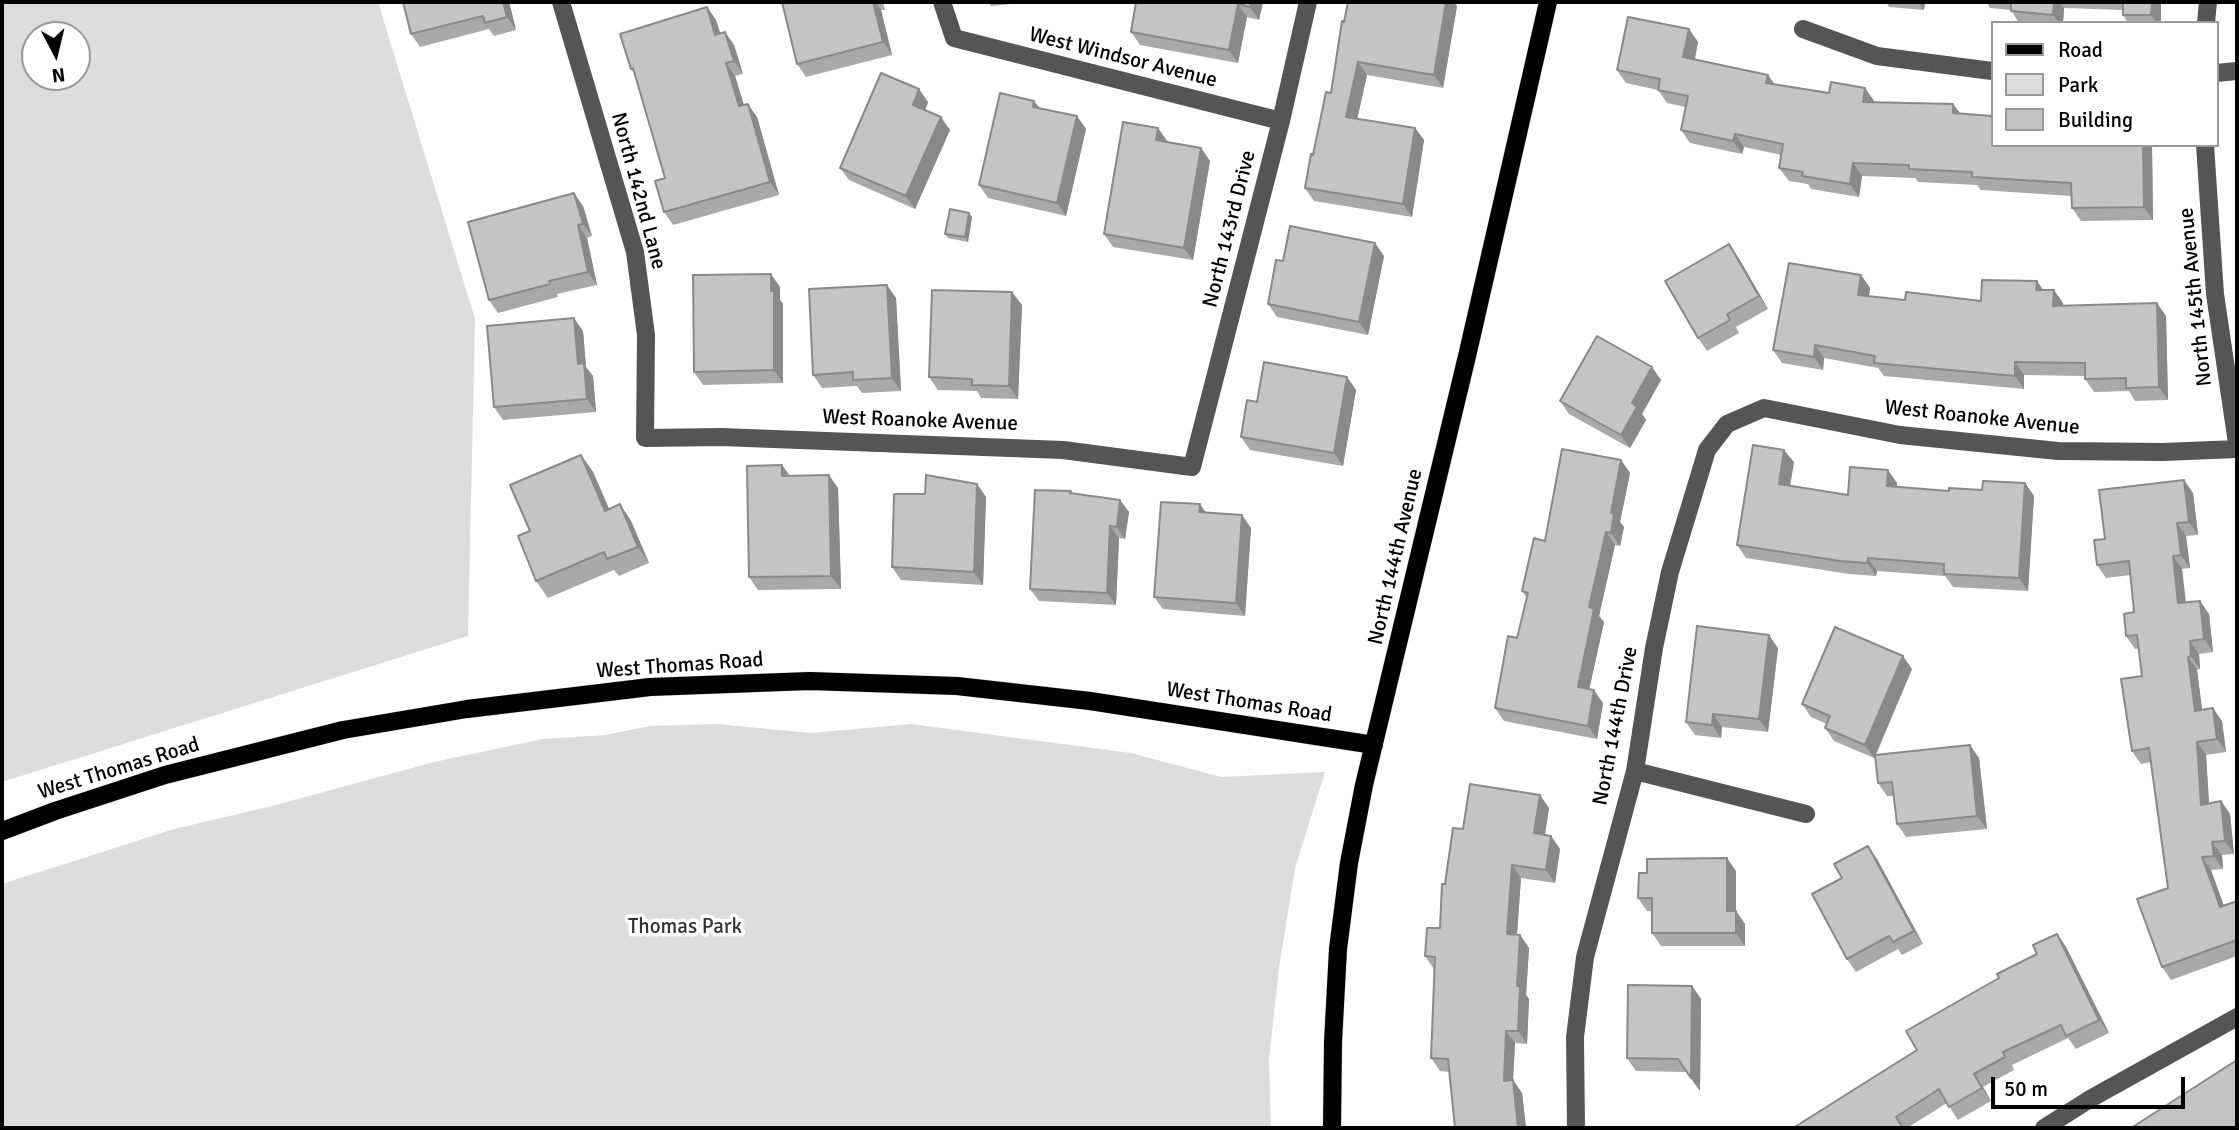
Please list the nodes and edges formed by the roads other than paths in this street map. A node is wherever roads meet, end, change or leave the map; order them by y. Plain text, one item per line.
1 (561, 2) edge
2 (942, 2) edge
3 (1308, 2) edge
4 (1548, 2) edge
5 (2208, 2) edge
6 (2206, 21) edge
7 (1803, 29) dead end
8 (1990, 71) edge
9 (2237, 71) edge
10 (2218, 73) edge
11 (1281, 121) junction
12 (2205, 147) edge
13 (1727, 424) joint
14 (645, 438) joint
15 (2237, 443) edge
16 (2237, 449) edge
17 (1192, 467) joint
18 (1374, 746) junction
19 (1635, 771) junction
20 (1806, 814) dead end
21 (2, 831) edge
22 (2237, 1017) edge
23 (1332, 1128) edge
24 (1577, 1128) edge
25 (2044, 1128) edge

1 - 14 street, North 142nd Lane
2 - 11 street, West Windsor Avenue
3 - 11 street, North 143rd Drive
4 - 18 main road, North 144th Avenue
5 - 6 street
7 - 8 street
9 - 10 street
11 - 17 street, North 143rd Drive
12 - 15 street, North 145th Avenue
13 - 16 street, West Roanoke Avenue
13 - 19 street, North 144th Drive
14 - 17 street, West Roanoke Avenue
18 - 21 main road, West Thomas Road
18 - 23 main road, North 144th Avenue
19 - 20 street
19 - 24 street, North 144th Drive
22 - 25 street

